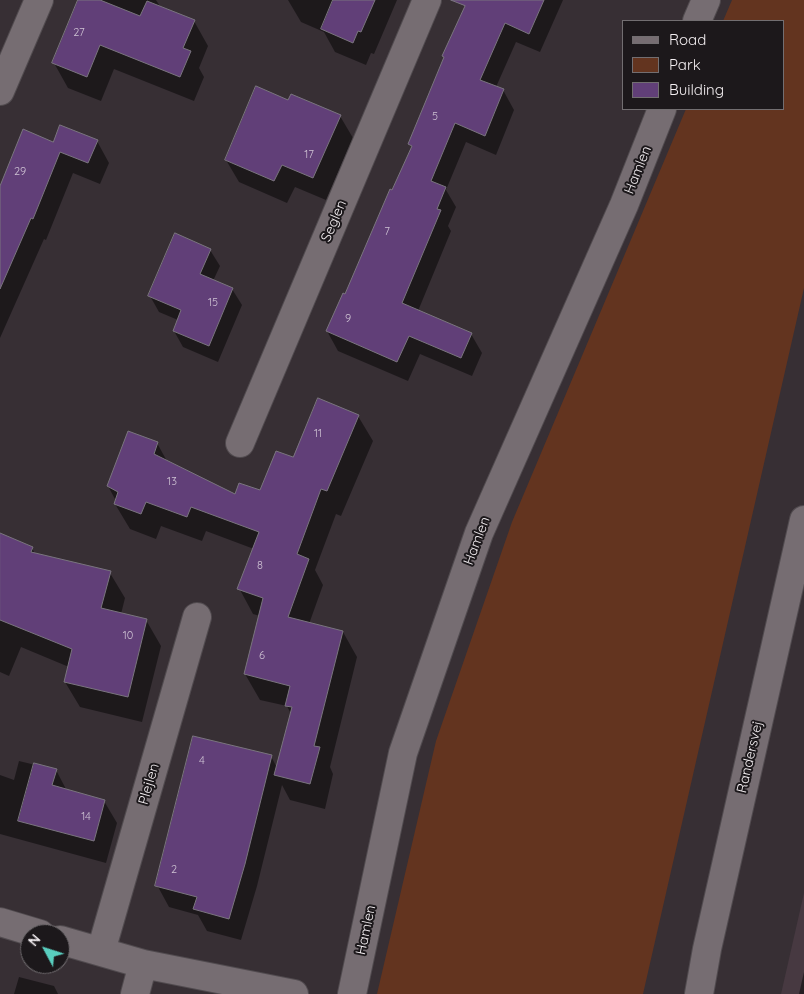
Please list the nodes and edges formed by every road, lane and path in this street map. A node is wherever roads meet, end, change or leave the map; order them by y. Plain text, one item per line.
1 (39, 0) edge
2 (427, 0) edge
3 (706, 0) edge
4 (697, 20) edge
5 (0, 91) edge
6 (662, 110) edge
7 (240, 442) dead end
8 (804, 520) edge
9 (197, 617) dead end
10 (0, 922) edge
11 (20, 928) edge
12 (70, 943) edge
13 (101, 951) junction
14 (143, 964) junction
15 (135, 994) edge
16 (294, 994) edge
17 (352, 994) edge
18 (699, 994) edge

1 - 5 street
2 - 7 street, Seglen
3 - 4 street
6 - 17 street, Hamlen
8 - 18 street, Randersvej
9 - 13 street, Plejlen
10 - 11 street
12 - 13 street
13 - 14 street
14 - 15 street
14 - 16 street

